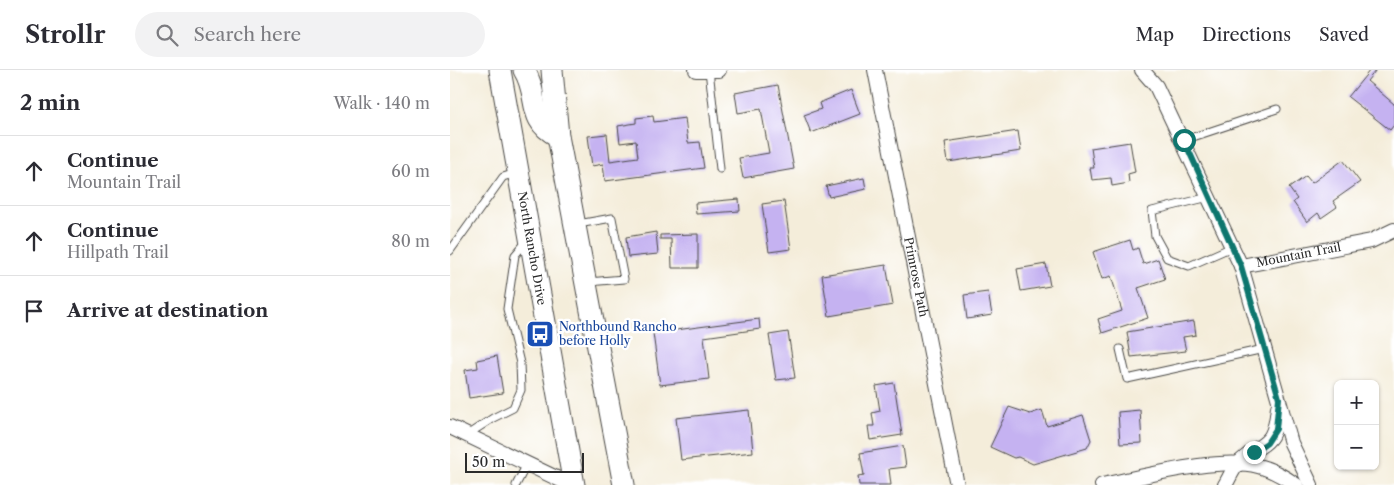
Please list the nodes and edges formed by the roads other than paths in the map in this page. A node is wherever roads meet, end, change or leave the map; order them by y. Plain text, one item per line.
1 (500, 70) edge
2 (524, 70) edge
3 (552, 70) edge
4 (696, 70) edge
5 (709, 70) edge
6 (719, 70) edge
7 (875, 70) edge
8 (1142, 70) edge
9 (1277, 109) dead end
10 (558, 136) junction
11 (1184, 140) junction
12 (720, 169) dead end
13 (518, 173) junction
14 (1209, 196) junction
15 (574, 224) junction
16 (1394, 230) edge
17 (529, 239) junction
18 (1232, 246) junction
19 (450, 251) edge
20 (1241, 266) junction
21 (586, 282) junction
22 (1120, 349) dead end
23 (1264, 349) junction
24 (1279, 398) junction
25 (450, 427) edge
26 (467, 435) junction
27 (527, 464) junction
28 (1237, 465) junction
29 (516, 485) edge
30 (572, 485) edge
31 (624, 485) edge
32 (957, 485) edge
33 (1102, 485) edge
34 (1225, 485) edge
35 (1296, 485) edge
36 (1311, 485) edge

1 - 13 main road, North Rancho Drive
2 - 10 main road
3 - 10 main road
4 - 5 street
5 - 6 street
5 - 12 lane
7 - 32 street, Primrose Path
8 - 11 street, Mountain Trail
9 - 11 lane
10 - 15 main road
11 - 14 street, Mountain Trail
13 - 17 main road, North Rancho Drive
13 - 19 lane
14 - 18 street, Mountain Trail
14 - 18 lane
15 - 21 main road
15 - 21 lane
16 - 20 street, Mountain Trail
17 - 26 lane
17 - 30 main road, North Rancho Drive
18 - 20 street, Mountain Trail
20 - 23 street
21 - 31 main road
22 - 23 lane
23 - 24 street
24 - 28 street
24 - 36 street
25 - 26 street
26 - 27 street
27 - 29 lane
27 - 30 street
28 - 33 street
28 - 34 street
28 - 35 street

